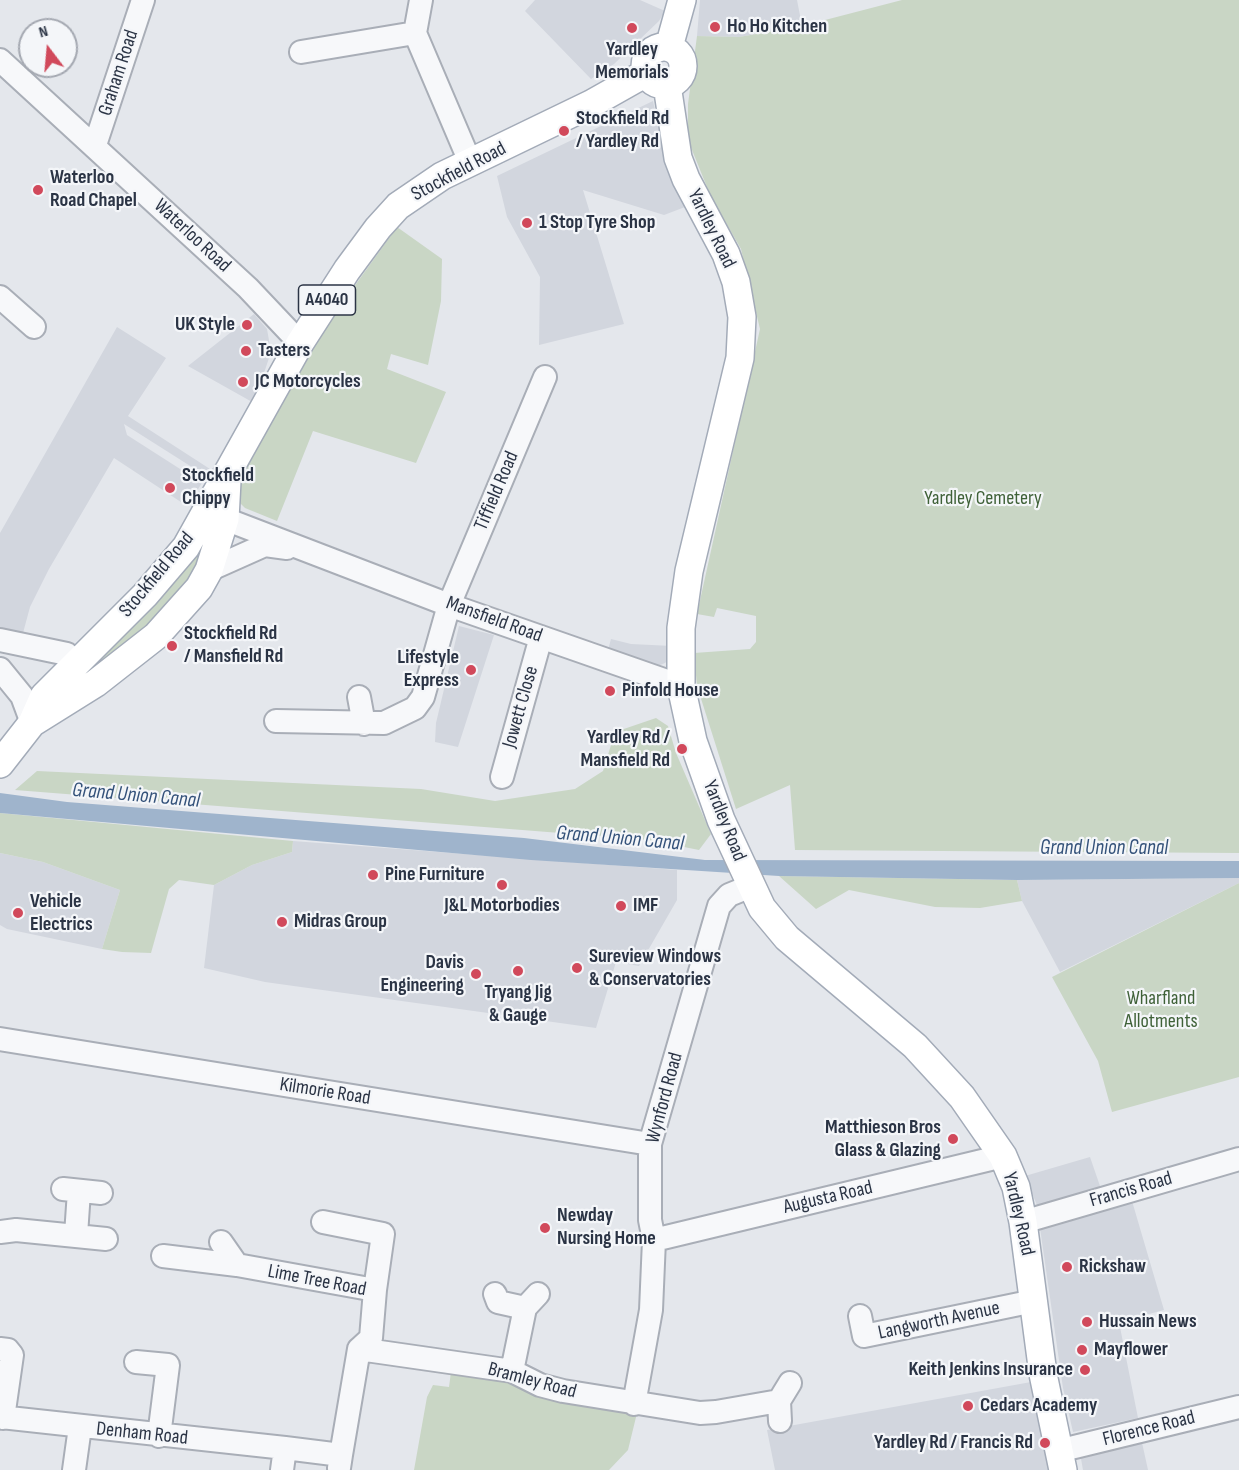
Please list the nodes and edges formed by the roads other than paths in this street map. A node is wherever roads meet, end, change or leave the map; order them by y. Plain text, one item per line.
1 (143, 0) edge
2 (421, 0) edge
3 (682, 0) edge
4 (415, 33) junction
5 (301, 52) dead end
6 (0, 60) edge
7 (656, 79) junction
8 (95, 145) junction
9 (471, 162) junction
10 (0, 297) edge
11 (34, 327) dead end
12 (300, 343) junction
13 (545, 377) dead end
14 (227, 477) junction
15 (225, 519) junction
16 (186, 547) junction
17 (310, 551) junction
18 (209, 570) junction
19 (449, 604) junction
20 (541, 637) junction
21 (0, 640) edge
22 (76, 664) junction
23 (0, 669) edge
24 (96, 682) junction
25 (681, 686) junction
26 (359, 697) dead end
27 (276, 721) dead end
28 (32, 723) junction
29 (364, 724) junction
30 (0, 764) edge
31 (502, 777) dead end
32 (750, 884) junction
33 (0, 1039) edge
34 (650, 1144) junction
35 (1003, 1156) junction
36 (1239, 1159) edge
37 (81, 1191) dead end
38 (323, 1222) dead end
39 (1023, 1222) junction
40 (0, 1232) edge
41 (76, 1235) junction
42 (106, 1239) dead end
43 (654, 1240) junction
44 (220, 1242) dead end
45 (162, 1256) dead end
46 (237, 1266) junction
47 (375, 1290) junction
48 (495, 1294) dead end
49 (1034, 1300) junction
50 (860, 1316) dead end
51 (0, 1349) edge
52 (359, 1350) junction
53 (136, 1362) dead end
54 (512, 1371) junction
55 (783, 1402) dead end
56 (634, 1404) junction
57 (1239, 1407) edge
58 (1, 1418) edge
59 (80, 1427) junction
60 (159, 1436) junction
61 (283, 1459) edge
62 (1060, 1461) edge
63 (340, 1462) edge
64 (74, 1470) edge

1 - 8 street, Graham Road
2 - 4 street
3 - 7 main road, A4040
4 - 5 street
4 - 9 street
6 - 8 street, Waterloo Road
7 - 9 main road, Stockfield Road / A4040
7 - 25 main road, Yardley Road
8 - 12 street, Waterloo Road
9 - 12 main road, Stockfield Road / A4040
10 - 11 street
12 - 14 main road, Stockfield Road / A4040
13 - 19 street, Tiffield Road
14 - 15 main road, Stockfield Road / A4040
14 - 16 main road, Stockfield Road / A4040
15 - 16 main road
15 - 17 street, Mansfield Road
15 - 18 main road, Stockfield Road / A4040
16 - 22 main road, Stockfield Road / A4040
17 - 18 street, Mansfield Road
17 - 19 street, Mansfield Road
18 - 24 main road, Stockfield Road / A4040
19 - 20 street, Mansfield Road
19 - 29 street, Tiffield Road
20 - 25 street, Mansfield Road
20 - 31 street, Jowett Close
21 - 22 street
22 - 24 main road
22 - 28 main road, Stockfield Road / A4040
23 - 28 street
24 - 28 main road, A4040
25 - 32 main road, Yardley Road
26 - 29 street
27 - 29 street, Tiffield Road
28 - 30 main road, Stockfield Road / A4040
32 - 34 street, Wynford Road
32 - 35 main road, Yardley Road
33 - 34 street, Kilmorie Road
34 - 43 street, Wynford Road
35 - 39 main road, Yardley Road
35 - 43 street, Augusta Road
36 - 39 street, Francis Road
37 - 41 street
38 - 47 street
39 - 49 main road, Yardley Road
40 - 41 street
41 - 42 street
43 - 56 street, Wynford Road
44 - 46 street
45 - 46 street, Lime Tree Road
46 - 47 street, Lime Tree Road
47 - 52 street, Lime Tree Road
48 - 54 street
49 - 50 street, Langworth Avenue
49 - 62 main road, Yardley Road
51 - 58 street
52 - 54 street, Bramley Road
52 - 63 street, Lime Tree Road
53 - 60 street
54 - 56 street, Bramley Road
55 - 56 street, Bramley Road
57 - 62 street, Florence Road
58 - 59 street, Denham Road
59 - 60 street, Denham Road
59 - 64 street
60 - 61 street, Denham Road
61 - 63 street, Denham Road

